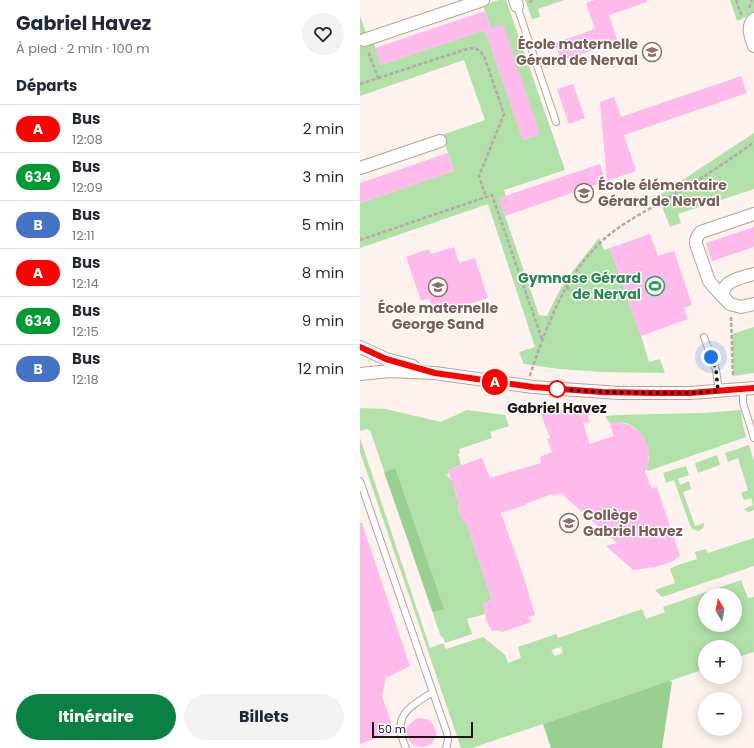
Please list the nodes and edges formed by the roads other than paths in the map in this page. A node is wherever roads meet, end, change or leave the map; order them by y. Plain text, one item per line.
1 (483, 0) edge
2 (516, 3) edge
3 (754, 19) edge
4 (364, 40) road end
5 (754, 46) edge
6 (556, 122) dead end
7 (440, 140) dead end
8 (360, 168) edge
9 (754, 214) edge
10 (754, 274) edge
11 (726, 300) junction
12 (754, 304) edge
13 (704, 337) dead end
14 (360, 347) edge
15 (435, 373) junction
16 (360, 374) edge
17 (744, 389) edge
18 (718, 391) junction
19 (754, 438) edge
20 (360, 481) edge
21 (433, 692) junction
22 (406, 748) edge
23 (446, 748) edge

1 - 4 street
2 - 6 lane
3 - 5 street
7 - 8 street
9 - 11 street
10 - 11 street
11 - 12 street
13 - 18 lane
14 - 15 street
15 - 16 street
15 - 18 street
17 - 18 street
17 - 19 lane
20 - 21 lane
21 - 22 lane
21 - 23 lane

